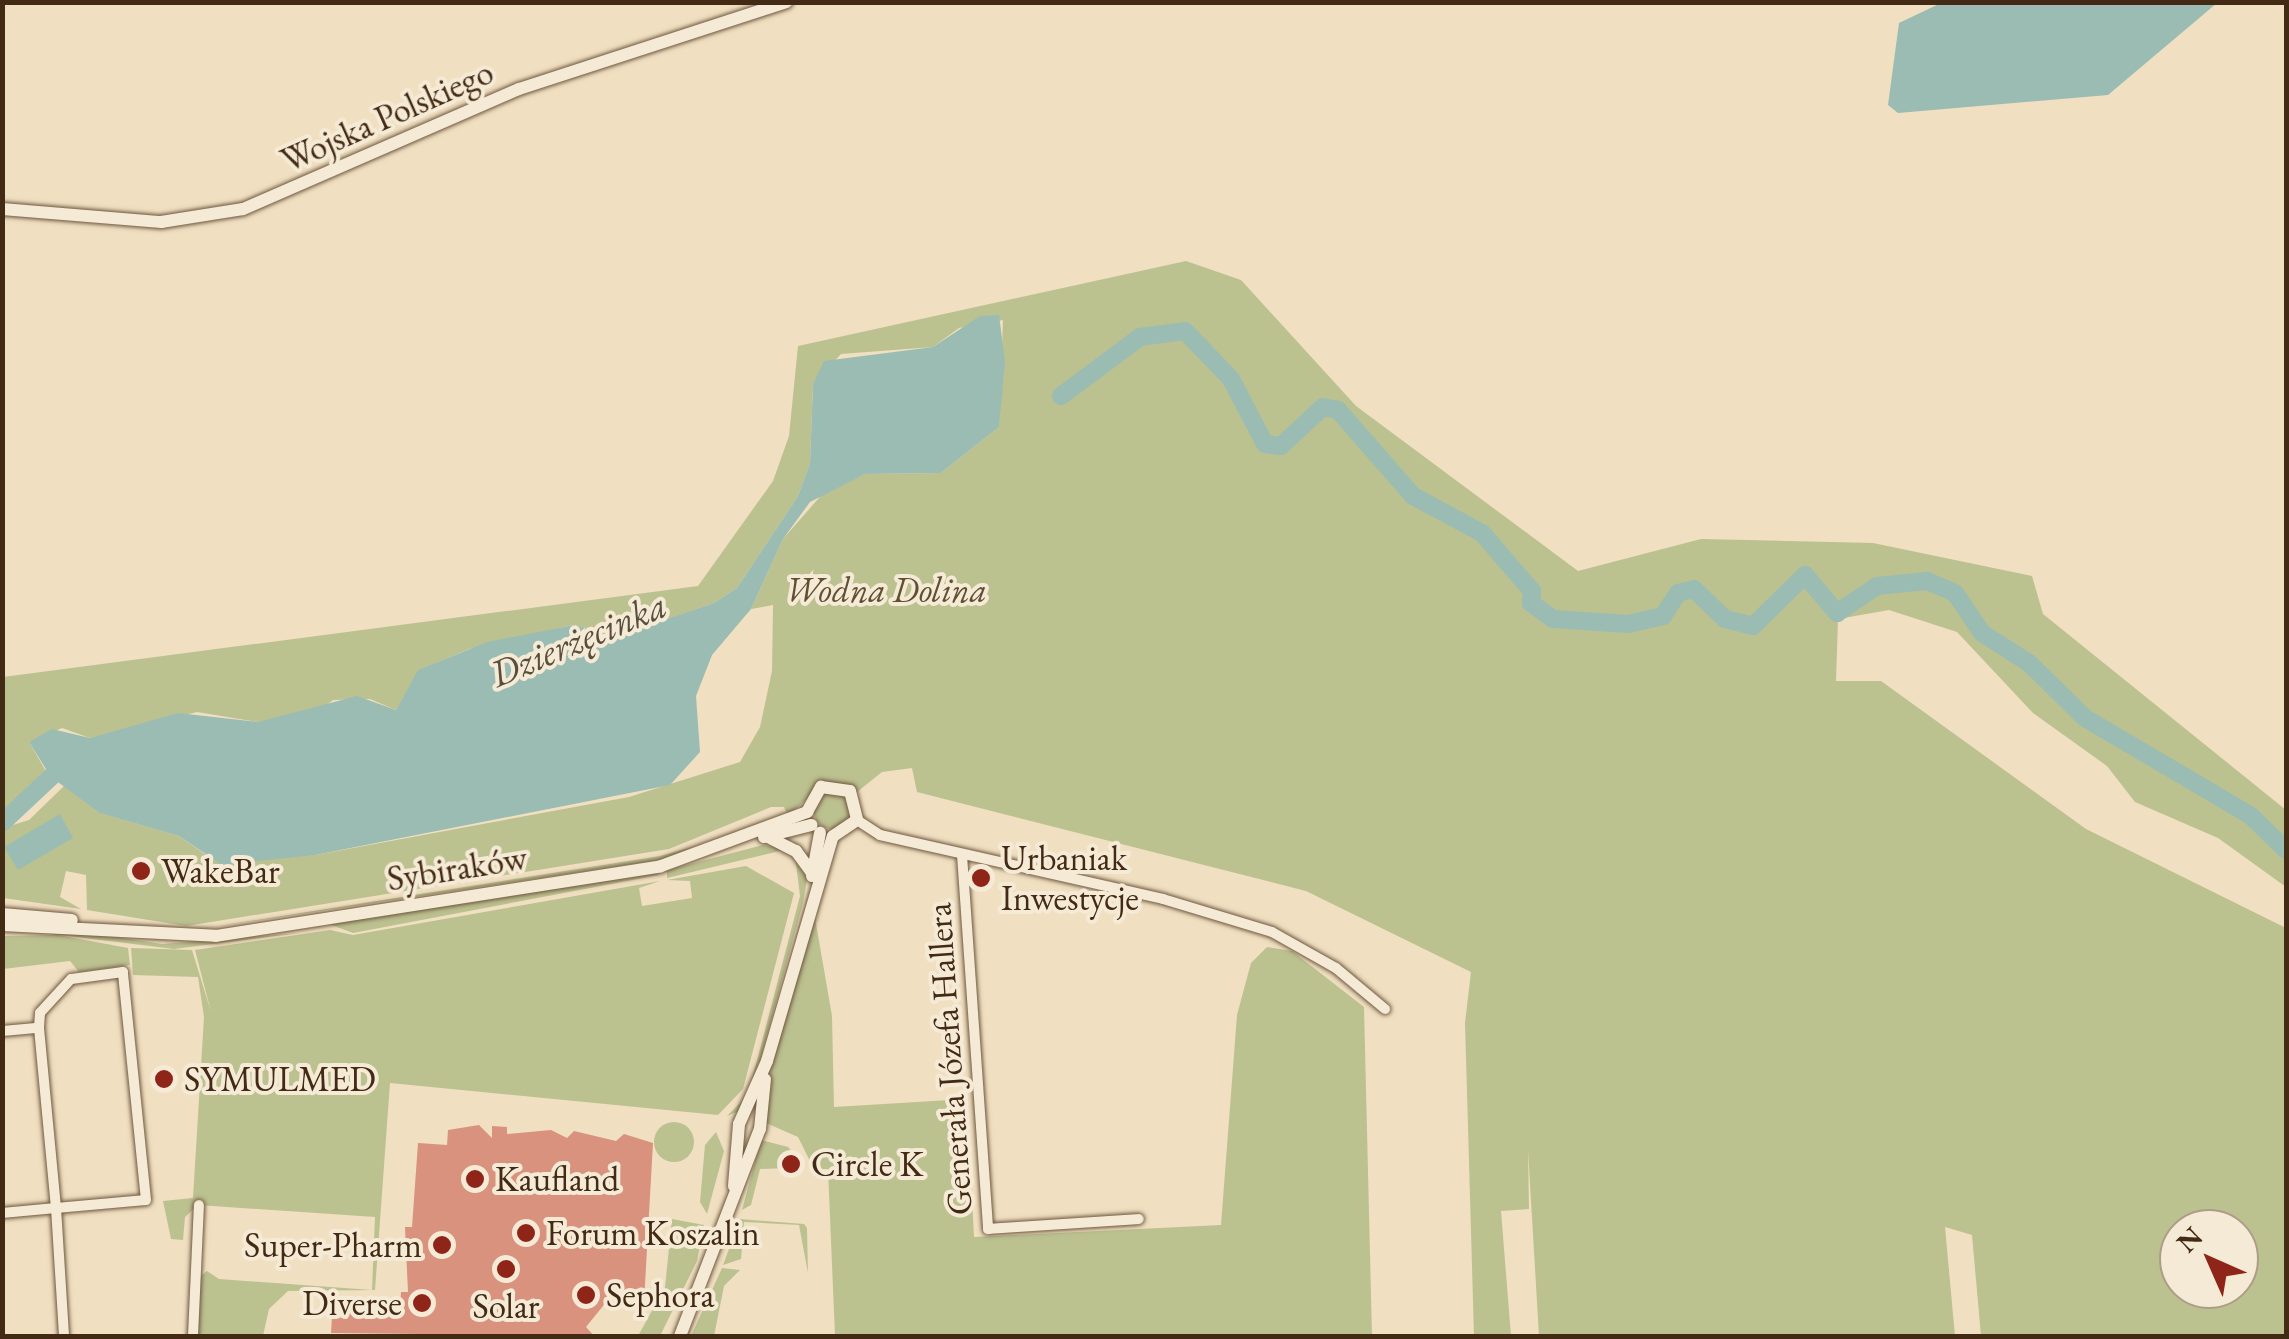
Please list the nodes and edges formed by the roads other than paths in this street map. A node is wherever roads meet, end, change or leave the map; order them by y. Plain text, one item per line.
1 (786, 2) edge
2 (2, 210) edge
3 (857, 820) junction
4 (818, 826) junction
5 (766, 836) junction
6 (713, 851) junction
7 (962, 855) junction
8 (812, 872) junction
9 (812, 888) junction
10 (2, 914) edge
11 (2, 925) edge
12 (108, 931) junction
13 (1385, 1009) dead end
14 (39, 1028) junction
15 (2, 1031) edge
16 (199, 1205) dead end
17 (56, 1208) junction
18 (2, 1213) edge
19 (1139, 1219) dead end
20 (64, 1336) edge
21 (193, 1336) edge
22 (680, 1336) edge

1 - 2 street, Wojska Polskiego
3 - 4 street
3 - 4 street
3 - 7 street
4 - 5 street
4 - 6 street, Sybiraków
4 - 8 street
4 - 9 street
5 - 6 street
5 - 8 street
6 - 12 street, Sybiraków
7 - 13 street
7 - 19 street, Generała Józefa Hallera
8 - 9 street
9 - 22 street
10 - 12 street, Sybiraków
11 - 12 street, Sybiraków
14 - 15 street
14 - 17 street
14 - 17 street
16 - 21 street
17 - 18 street
17 - 20 street

